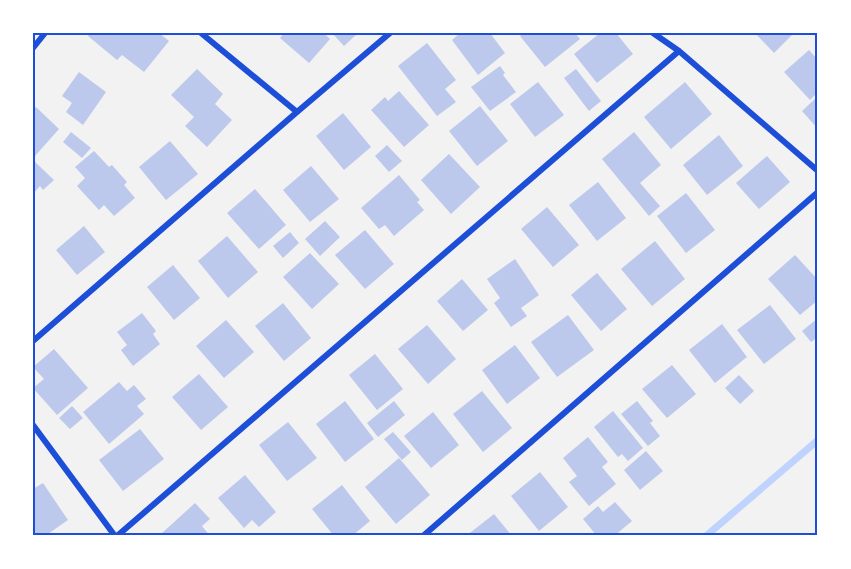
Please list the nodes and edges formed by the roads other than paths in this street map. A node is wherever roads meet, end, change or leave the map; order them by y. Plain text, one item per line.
1 (45, 33) edge
2 (201, 33) edge
3 (390, 33) edge
4 (653, 33) edge
5 (33, 48) edge
6 (679, 51) junction
7 (297, 112) junction
8 (818, 171) edge
9 (818, 192) edge
10 (33, 341) edge
11 (33, 425) edge
12 (116, 536) edge
13 (423, 536) edge

1 - 5 street
2 - 7 street
3 - 7 street
4 - 6 street
6 - 8 street
6 - 12 street
7 - 10 street
9 - 13 street
11 - 12 street

